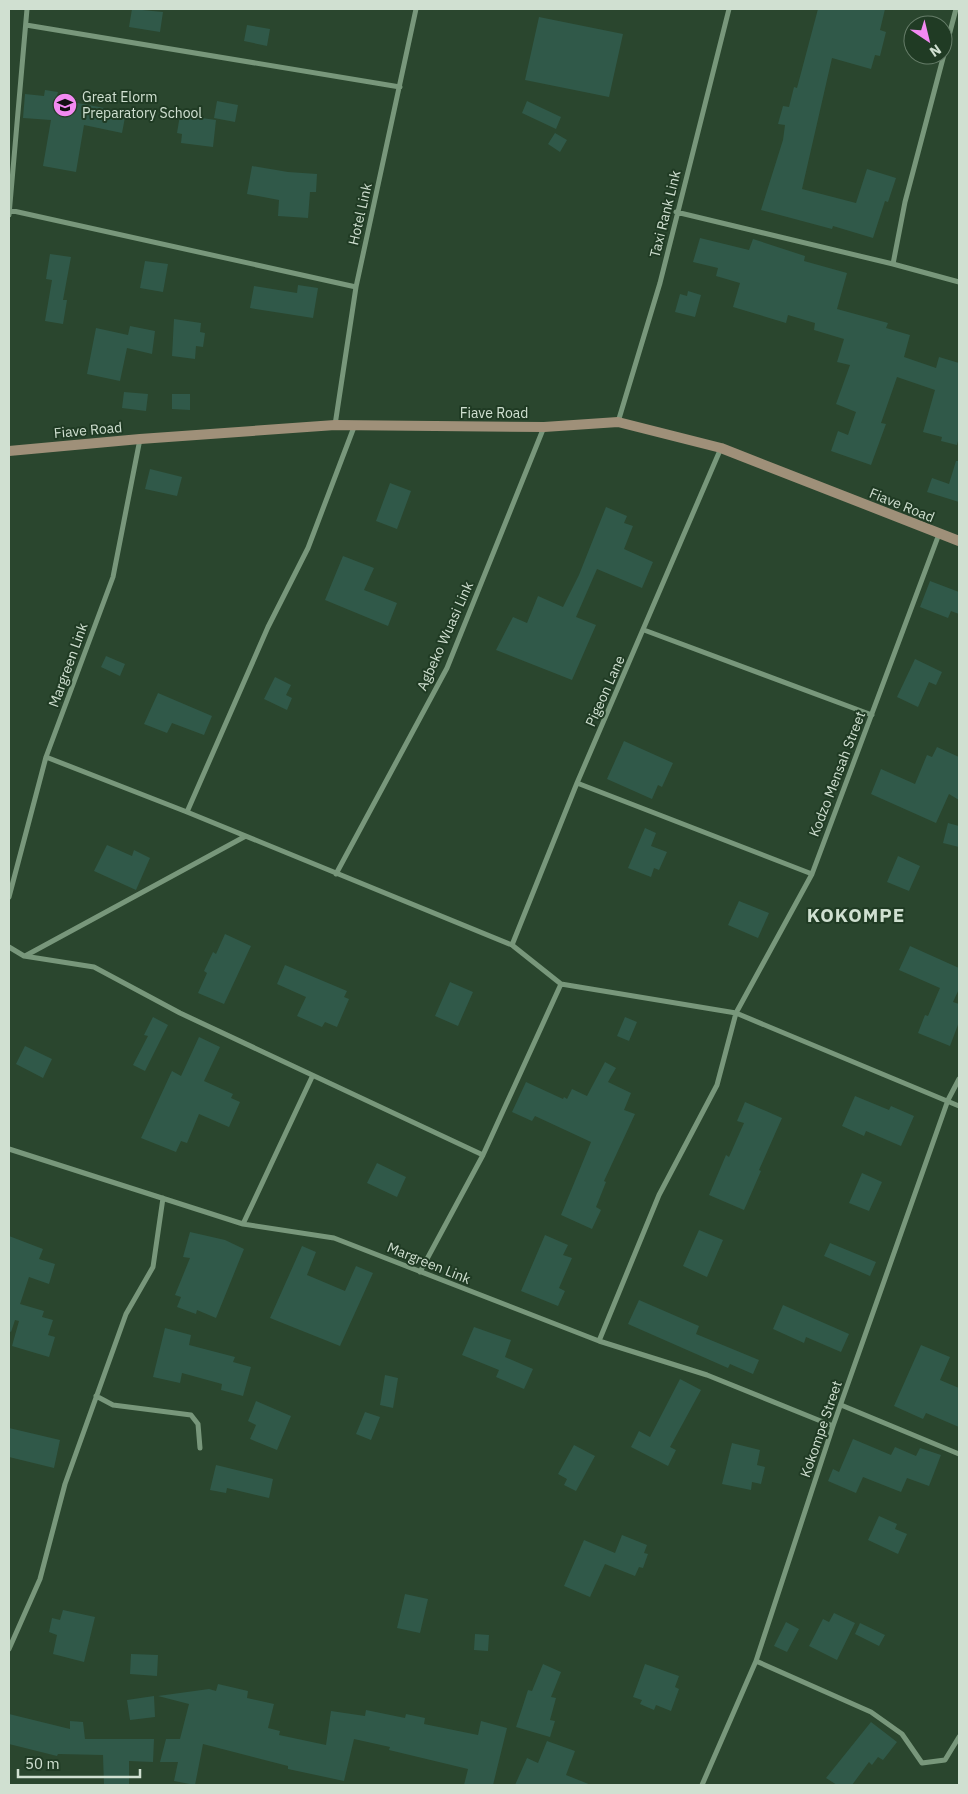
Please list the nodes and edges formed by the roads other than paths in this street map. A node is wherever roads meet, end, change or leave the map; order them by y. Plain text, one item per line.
1 (27, 9) edge
2 (416, 9) edge
3 (729, 9) edge
4 (956, 9) edge
5 (26, 25) junction
6 (400, 87) junction
7 (9, 210) edge
8 (676, 212) junction
9 (9, 215) edge
10 (893, 264) junction
11 (959, 282) edge
12 (356, 287) junction
13 (618, 422) junction
14 (335, 425) junction
15 (354, 427) junction
16 (544, 427) junction
17 (140, 439) junction
18 (721, 448) junction
19 (9, 451) edge
20 (939, 534) junction
21 (959, 541) edge
22 (644, 630) junction
23 (872, 715) junction
24 (46, 757) junction
25 (577, 783) junction
26 (187, 812) junction
27 (244, 837) junction
28 (336, 874) junction
29 (812, 874) junction
30 (9, 897) edge
31 (512, 944) junction
32 (9, 948) edge
33 (24, 956) junction
34 (561, 984) junction
35 (736, 1013) junction
36 (312, 1076) junction
37 (959, 1079) edge
38 (948, 1100) junction
39 (959, 1106) edge
40 (9, 1149) edge
41 (483, 1155) junction
42 (163, 1198) junction
43 (244, 1224) junction
44 (420, 1272) junction
45 (599, 1341) junction
46 (96, 1396) junction
47 (841, 1405) junction
48 (833, 1426) junction
49 (200, 1448) dead end
50 (959, 1454) edge
51 (9, 1649) edge
52 (756, 1661) junction
53 (959, 1737) edge
54 (702, 1785) edge

1 - 5 street
2 - 6 street, Hotel Link
3 - 8 street, Taxi Rank Link
4 - 10 street
5 - 6 street
5 - 7 street
6 - 12 street, Hotel Link
7 - 9 street
7 - 12 street
8 - 10 street
8 - 13 street, Taxi Rank Link
10 - 11 street
12 - 14 street, Hotel Link
13 - 16 street, Fiave Road
13 - 18 street, Fiave Road
14 - 15 street, Fiave Road
14 - 17 street, Fiave Road
15 - 16 street, Fiave Road
15 - 26 street
16 - 28 street, Agbeko Wuasi Link
17 - 19 street, Fiave Road
17 - 24 street, Margreen Link
18 - 20 street, Fiave Road
18 - 22 street, Pigeon Lane
20 - 21 street, Fiave Road
20 - 23 street, Kodzo Mensah Street
22 - 23 street
22 - 25 street, Pigeon Lane
23 - 29 street, Kodzo Mensah Street
24 - 26 street
24 - 30 street, Margreen Link
25 - 29 street
25 - 31 street, Pigeon Lane
26 - 27 street
27 - 28 street
27 - 33 street
28 - 31 street
29 - 35 street, Kodzo Mensah Street
31 - 34 street
32 - 33 street
33 - 36 street
34 - 35 street
34 - 41 street
35 - 38 street
35 - 45 street, Kodzo Mensah Street
36 - 41 street
36 - 43 street
37 - 38 street, Kokompe Street
38 - 39 street
38 - 47 street, Kokompe Street
40 - 42 street, Margreen Link
41 - 44 street
42 - 43 street, Margreen Link
42 - 46 street
43 - 44 street, Margreen Link
44 - 45 street, Margreen Link
45 - 48 street, Margreen Link
46 - 49 street
46 - 51 street
47 - 48 street, Kokompe Street
47 - 50 street
48 - 52 street, Kokompe Street
52 - 53 street
52 - 54 street, Kokompe Street

